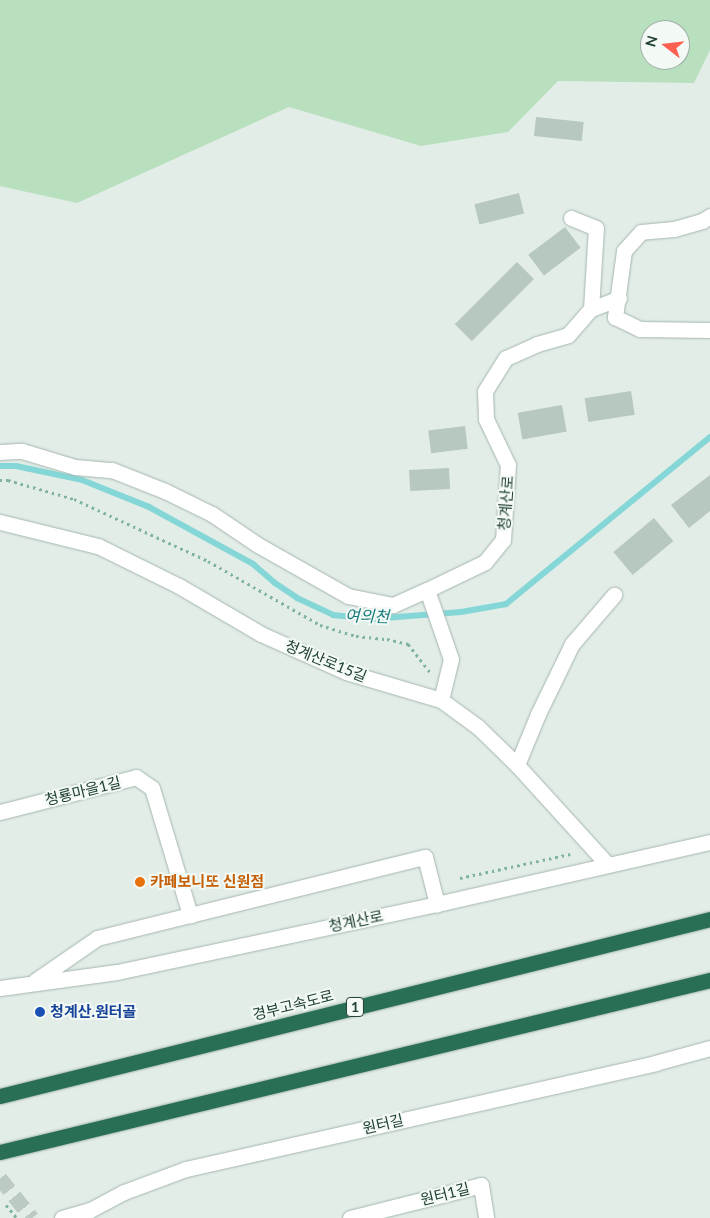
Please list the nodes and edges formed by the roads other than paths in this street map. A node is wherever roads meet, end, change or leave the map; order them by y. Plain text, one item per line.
1 (710, 216) edge
2 (571, 218) dead end
3 (619, 298) junction
4 (591, 309) junction
5 (710, 330) edge
6 (0, 452) edge
7 (0, 522) edge
8 (428, 590) junction
9 (614, 595) dead end
10 (441, 700) junction
11 (517, 765) junction
12 (0, 812) edge
13 (710, 842) edge
14 (608, 865) junction
15 (437, 904) junction
16 (190, 915) junction
17 (710, 919) edge
18 (710, 980) edge
19 (32, 983) junction
20 (0, 988) edge
21 (710, 1048) edge
22 (0, 1096) edge
23 (0, 1152) edge
24 (62, 1218) edge
25 (350, 1218) edge
26 (486, 1218) edge

1 - 3 street
2 - 4 street
3 - 4 street
3 - 5 street
4 - 8 street, 청계산로
6 - 8 street, 청계산로
7 - 10 street, 청계산로15길
8 - 10 street
9 - 11 street
10 - 11 street, 청계산로15길
11 - 14 street, 청계산로15길
12 - 16 street, 청룡마을1길
13 - 14 street, 청계산로
14 - 15 street, 청계산로
15 - 16 street
15 - 19 street, 청계산로
16 - 19 street
17 - 22 highway, 경부고속도로 / 1
18 - 23 highway
19 - 20 street, 청계산로
21 - 24 street, 원터길
25 - 26 street, 원터1길

